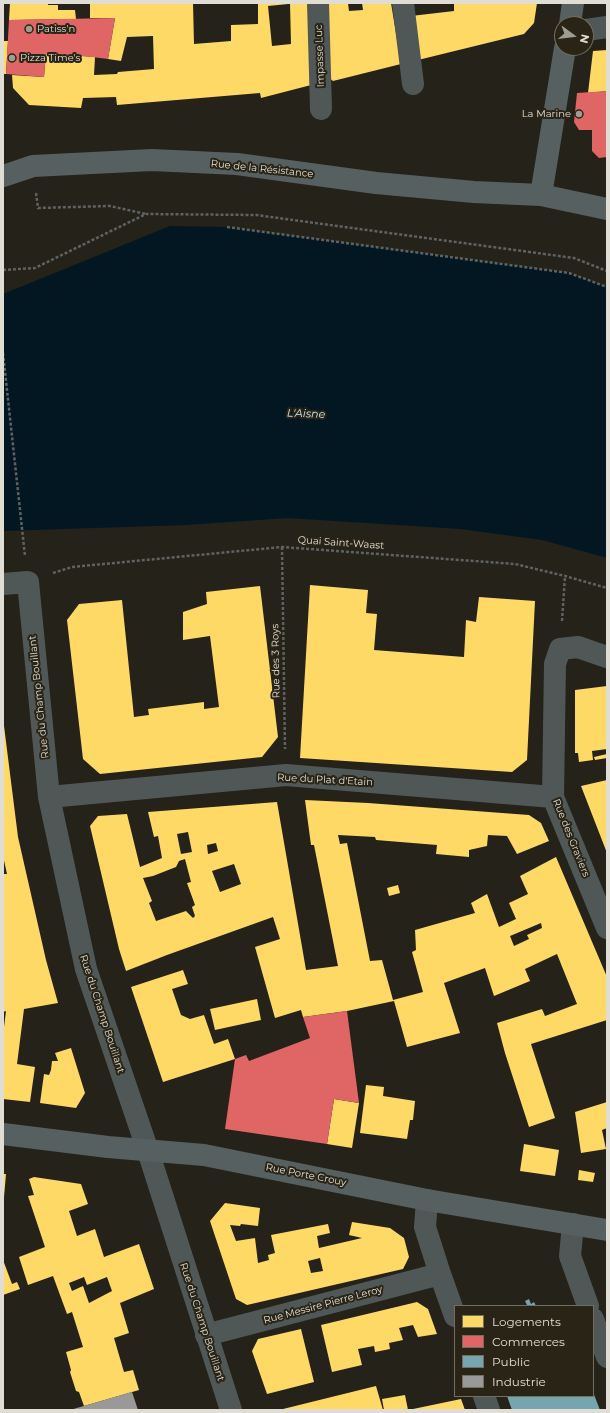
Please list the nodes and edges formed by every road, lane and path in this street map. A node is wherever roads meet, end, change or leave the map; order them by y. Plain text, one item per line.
1 (318, 3) edge
2 (403, 3) edge
3 (573, 3) edge
4 (571, 16) edge
5 (607, 27) edge
6 (594, 29) edge
7 (563, 56) edge
8 (413, 84) dead end
9 (321, 109) dead end
10 (33, 166) junction
11 (3, 176) edge
12 (541, 195) junction
13 (607, 209) edge
14 (146, 214) junction
15 (227, 227) dead end
16 (3, 270) edge
17 (607, 270) edge
18 (607, 287) edge
19 (3, 353) edge
20 (282, 547) junction
21 (72, 567) dead end
22 (565, 576) junction
23 (28, 582) junction
24 (3, 584) edge
25 (607, 588) edge
26 (560, 649) junction
27 (607, 657) edge
28 (286, 775) junction
29 (49, 797) junction
30 (553, 797) junction
31 (607, 928) edge
32 (3, 1134) edge
33 (148, 1151) junction
34 (427, 1200) junction
35 (573, 1224) junction
36 (607, 1230) edge
37 (440, 1274) junction
38 (588, 1305) edge
39 (454, 1313) edge
40 (594, 1321) edge
41 (206, 1335) junction
42 (607, 1357) edge
43 (484, 1397) edge
44 (231, 1410) edge
45 (489, 1410) edge

1 - 9 street, Impasse Luc
2 - 8 street
3 - 4 main road
5 - 6 street
7 - 12 main road
10 - 11 main road, Rue de la Résistance
10 - 12 main road, Rue de la Résistance
10 - 14 path
12 - 13 main road, Rue de la Résistance
14 - 16 path
14 - 17 path
15 - 18 path
19 - 23 path
20 - 21 path, Quai Saint-Waast
20 - 22 path, Quai Saint-Waast
20 - 28 path, Rue des 3 Roys
22 - 25 path, Quai Saint-Waast
22 - 26 path
23 - 24 street
23 - 29 street, Rue du Champ Bouillant
26 - 27 street
26 - 30 street, Rue des Graviers
28 - 29 street, Rue du Plat d'Etain
28 - 30 street, Rue du Plat d'Etain
29 - 33 street, Rue du Champ Bouillant
30 - 31 street, Rue des Graviers
32 - 33 main road, Rue Porte Crouy
33 - 34 main road, Rue Porte Crouy
33 - 41 street, Rue du Champ Bouillant
34 - 35 main road, Rue Porte Crouy
34 - 37 street
35 - 36 main road, Rue Porte Crouy
35 - 38 street
37 - 39 street
37 - 41 street, Rue Messire Pierre Leroy
40 - 42 street
41 - 44 street, Rue du Champ Bouillant
43 - 45 street

